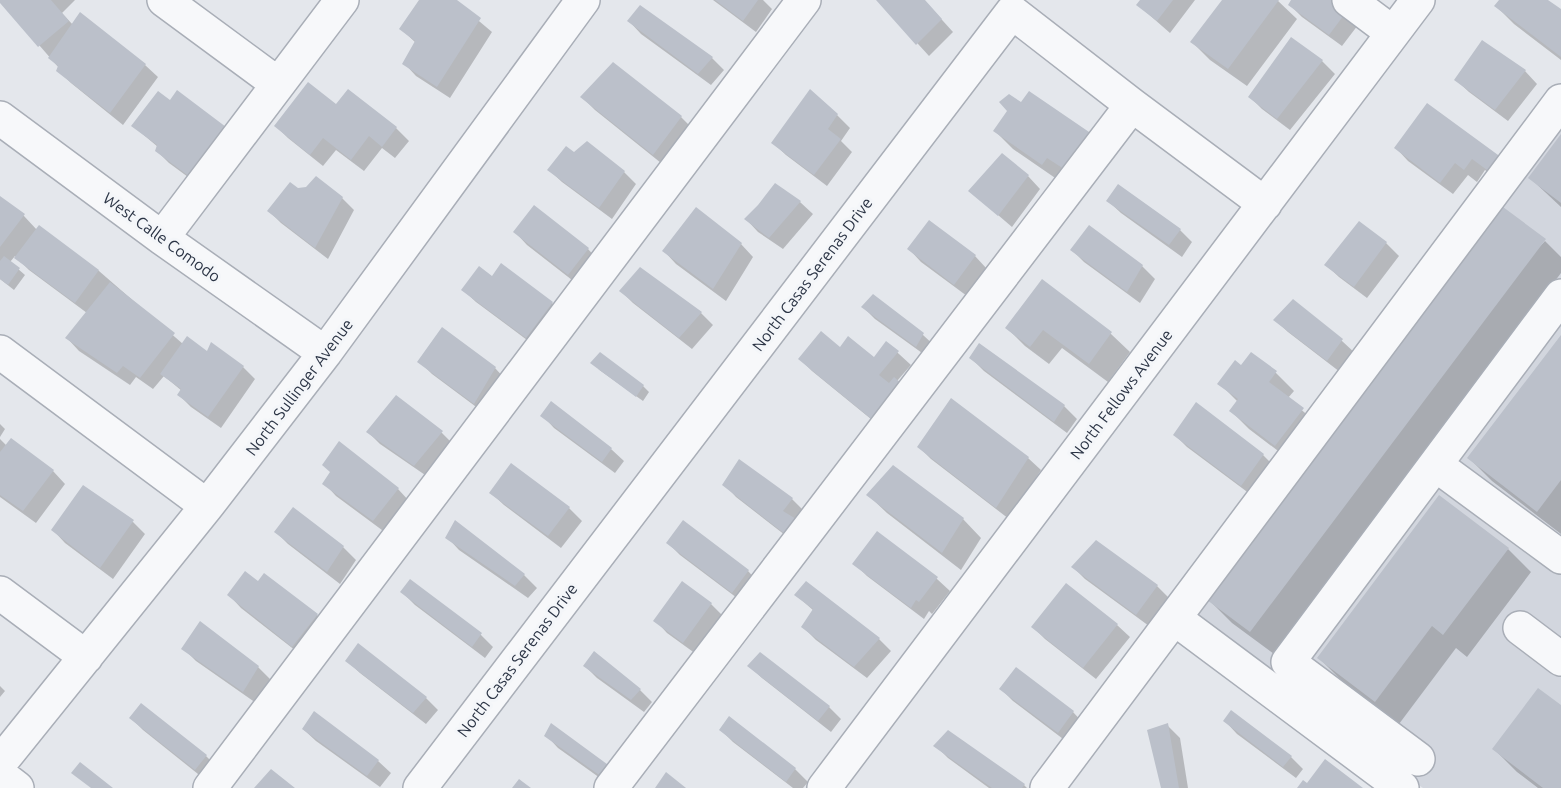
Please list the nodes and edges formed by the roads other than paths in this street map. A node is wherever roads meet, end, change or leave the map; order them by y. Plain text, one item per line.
1 (164, 0) edge
2 (342, 0) edge
3 (583, 0) edge
4 (804, 0) edge
5 (1348, 0) edge
6 (1418, 0) edge
7 (1393, 33) junction
8 (278, 84) junction
9 (1561, 101) edge
10 (1132, 105) junction
11 (0, 118) edge
12 (1265, 204) junction
13 (162, 238) junction
14 (1561, 296) edge
15 (0, 352) edge
16 (325, 353) junction
17 (1436, 465) junction
18 (207, 506) junction
19 (1561, 557) edge
20 (0, 593) edge
21 (1174, 618) junction
22 (1520, 628) dead end
23 (86, 657) junction
24 (1561, 659) edge
25 (1418, 759) dead end
26 (0, 763) edge
27 (0, 775) edge
28 (17, 788) edge
29 (210, 788) edge
30 (420, 788) edge
31 (611, 788) edge
32 (824, 788) edge
33 (1047, 788) edge
34 (1402, 788) edge

1 - 8 street
2 - 8 street
3 - 16 street, North Sullinger Avenue
4 - 29 street
5 - 7 street
6 - 7 street, North Fellows Avenue
7 - 12 street, North Fellows Avenue
8 - 13 street
9 - 21 street
10 - 12 street, North Casas Serenas Drive
10 - 30 street, North Casas Serenas Drive
10 - 31 street
11 - 13 street, West Calle Comodo
12 - 32 street, North Fellows Avenue
13 - 16 street, West Calle Comodo
14 - 17 street
15 - 18 street
16 - 18 street, North Sullinger Avenue
17 - 19 street
17 - 25 street
18 - 23 street, North Sullinger Avenue
20 - 23 street
21 - 33 street
21 - 34 street
22 - 24 street
23 - 26 street, North Sullinger Avenue
27 - 28 street

